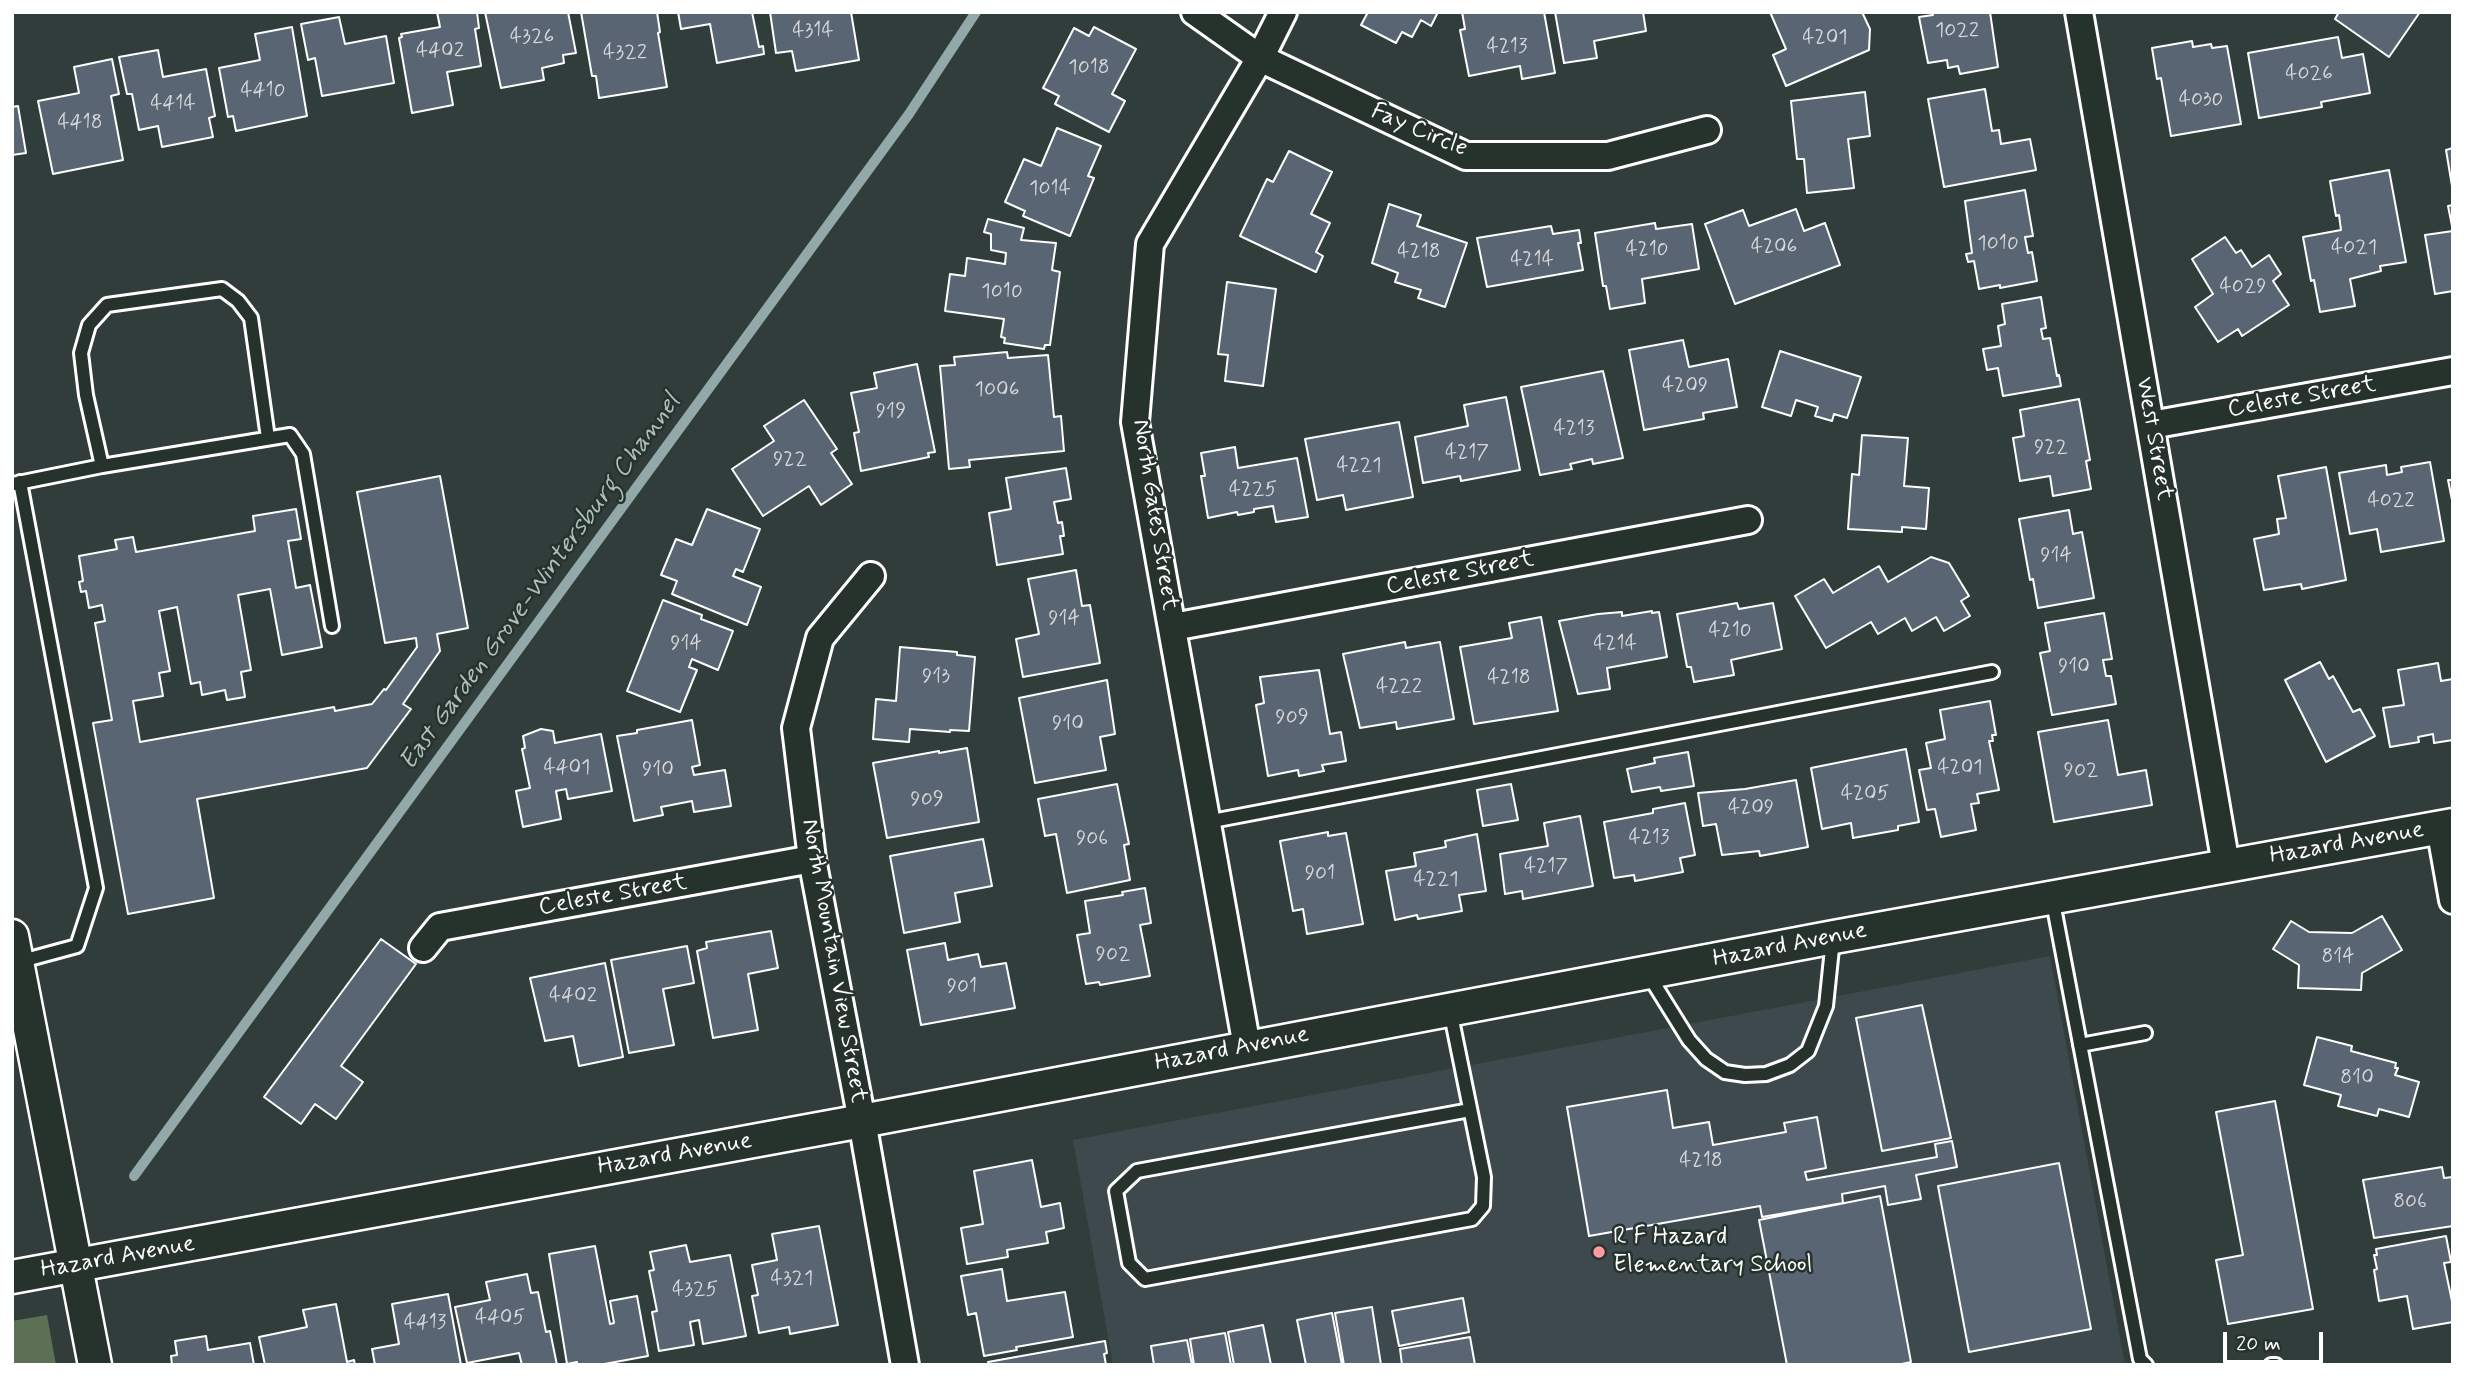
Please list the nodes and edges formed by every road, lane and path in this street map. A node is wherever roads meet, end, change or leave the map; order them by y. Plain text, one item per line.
1 (1195, 12) edge
2 (1283, 12) edge
3 (2079, 12) edge
4 (1259, 58) junction
5 (1707, 130) dead end
6 (2453, 372) edge
7 (2151, 425) junction
8 (268, 438) junction
9 (103, 466) junction
10 (16, 483) edge
11 (1748, 520) dead end
12 (872, 576) dead end
13 (332, 625) dead end
14 (1173, 628) junction
15 (1992, 673) dead end
16 (1207, 822) junction
17 (2446, 826) edge
18 (812, 859) junction
19 (2226, 865) junction
20 (2052, 897) junction
21 (2453, 900) edge
22 (1833, 937) junction
23 (424, 948) dead end
24 (15, 949) edge
25 (1648, 974) junction
26 (1450, 1010) junction
27 (2145, 1033) dead end
28 (2080, 1045) junction
29 (1247, 1047) junction
30 (1470, 1110) junction
31 (862, 1121) junction
32 (75, 1266) junction
33 (12, 1277) edge
34 (95, 1365) edge
35 (905, 1365) edge
36 (2146, 1365) edge

1 - 4 street, Fay Circle
2 - 4 street, North Gates Street
3 - 7 street, West Street
4 - 5 street, Fay Circle
4 - 14 street, North Gates Street
6 - 7 street, Celeste Street
7 - 19 street, West Street
8 - 9 lane
8 - 9 lane
8 - 13 lane
9 - 10 lane
10 - 24 lane
11 - 14 street, Celeste Street
12 - 18 street, North Mountain View Street
14 - 16 street, North Gates Street
15 - 16 lane
16 - 29 street, North Gates Street
17 - 19 street, Hazard Avenue
17 - 21 street
18 - 23 street, Celeste Street
18 - 31 street, North Mountain View Street
19 - 20 street, Hazard Avenue
20 - 22 street, Hazard Avenue
20 - 28 lane
22 - 25 street, Hazard Avenue
22 - 25 lane
24 - 32 street
25 - 26 street, Hazard Avenue
26 - 29 street, Hazard Avenue
26 - 30 lane
27 - 28 lane
28 - 36 lane
29 - 31 street, Hazard Avenue
30 - 30 lane
31 - 32 street, Hazard Avenue
31 - 35 street, North Mountain View Street
32 - 33 street, Hazard Avenue
32 - 34 street

